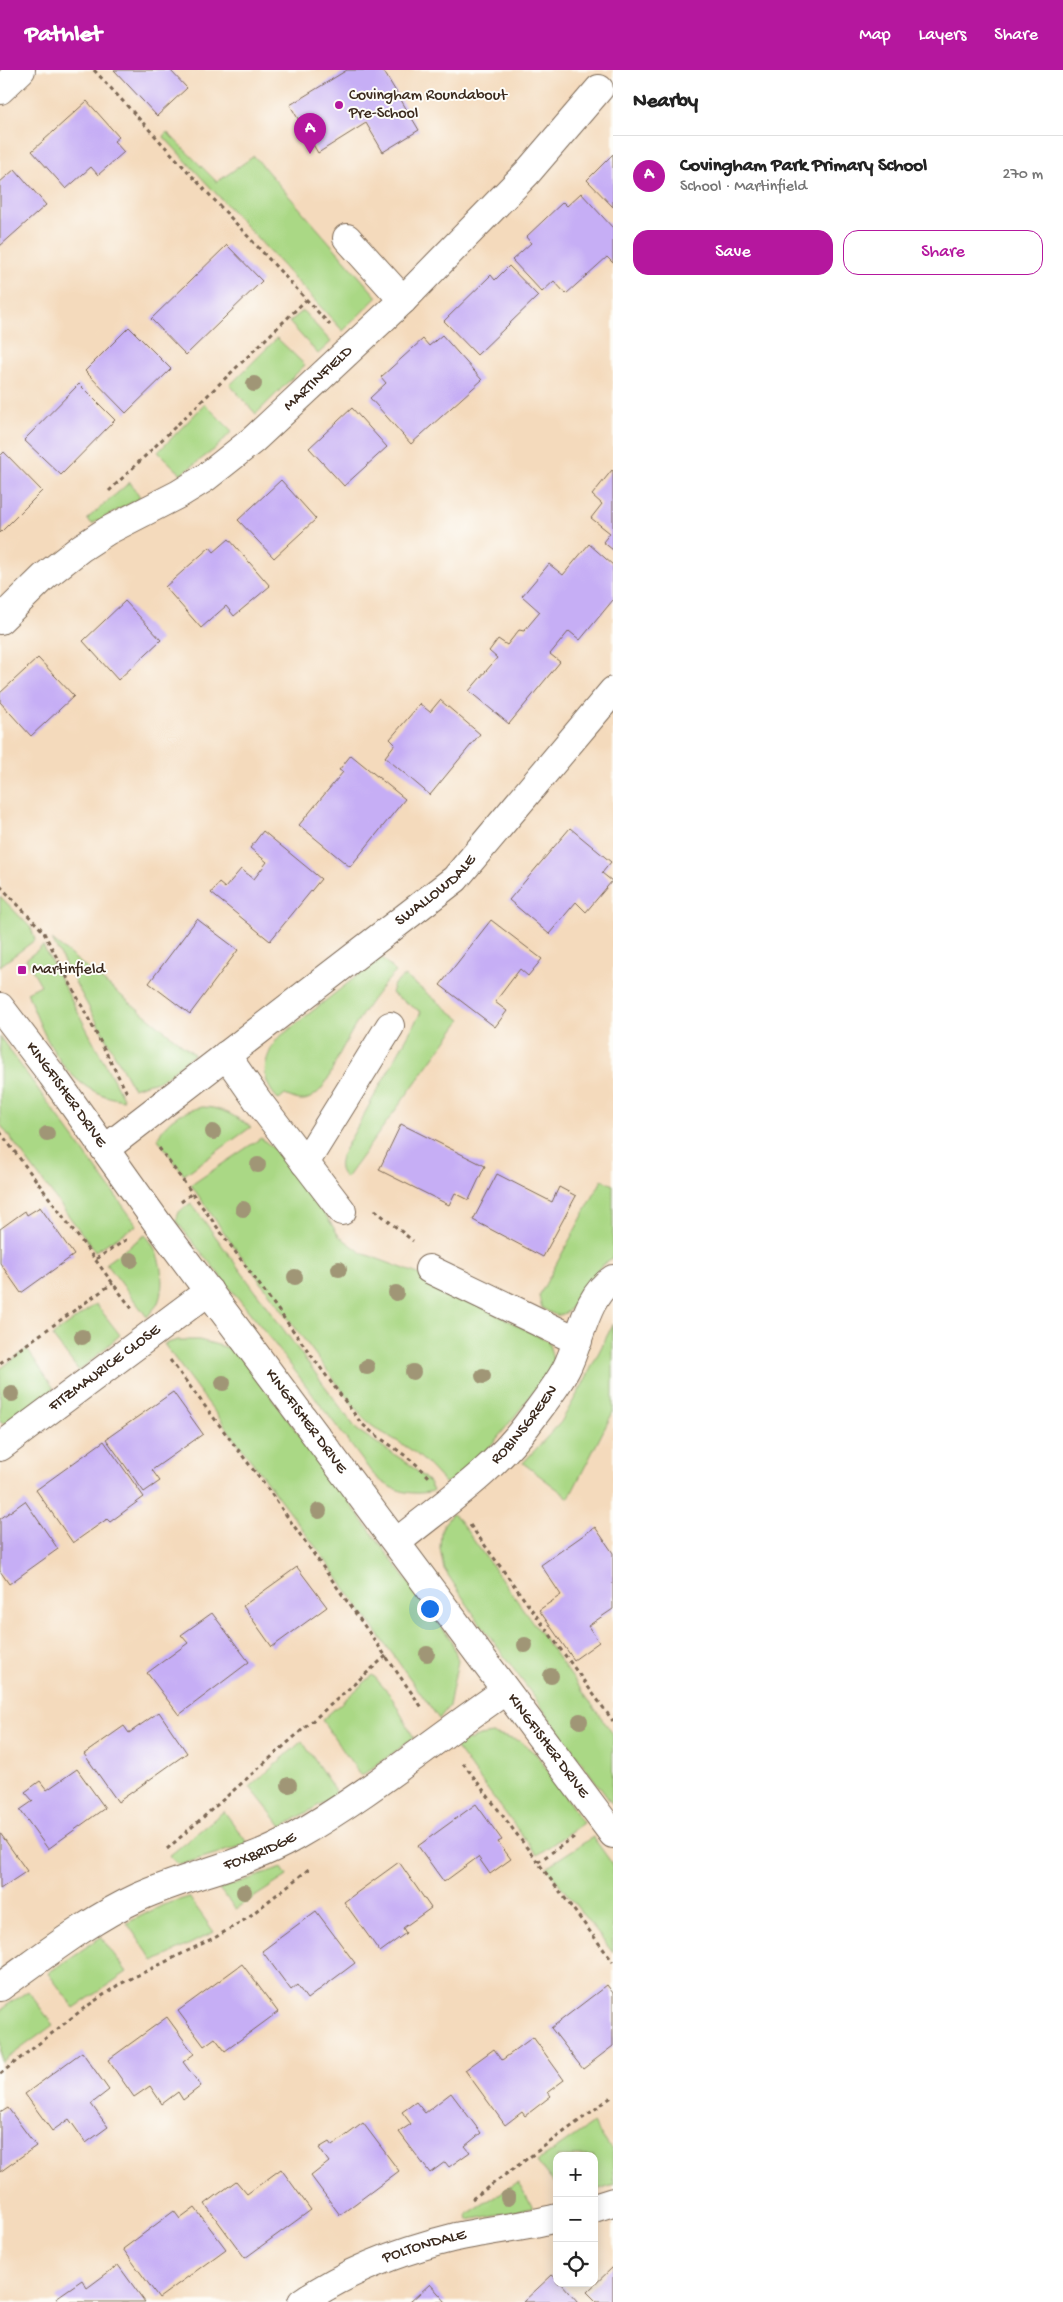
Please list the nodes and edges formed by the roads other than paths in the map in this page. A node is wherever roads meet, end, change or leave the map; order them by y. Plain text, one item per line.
1 (21, 70) edge
2 (599, 89) dead end
3 (0, 90) edge
4 (347, 238) dead end
5 (403, 300) junction
6 (0, 620) edge
7 (613, 692) edge
8 (0, 1007) edge
9 (390, 1026) dead end
10 (226, 1055) junction
11 (106, 1149) junction
12 (305, 1163) junction
13 (342, 1211) road end
14 (429, 1269) road end
15 (613, 1279) edge
16 (209, 1291) junction
17 (578, 1341) junction
18 (0, 1447) edge
19 (398, 1542) junction
20 (505, 1691) junction
21 (613, 1834) edge
22 (0, 1987) edge
23 (613, 2202) edge
24 (598, 2207) edge
25 (553, 2219) edge
26 (302, 2302) edge

1 - 3 street
2 - 5 street, MARTINFIELD
4 - 5 street
5 - 6 street, MARTINFIELD
7 - 10 street, SWALLOWDALE
8 - 11 street, KINGFISHER DRIVE
9 - 12 street
10 - 11 street, SWALLOWDALE
10 - 12 street
11 - 16 street, KINGFISHER DRIVE
12 - 13 street
14 - 17 street
15 - 17 street, ROBINSGREEN
16 - 18 street, FITZMAURICE CLOSE
16 - 19 street, KINGFISHER DRIVE
17 - 19 street, ROBINSGREEN
19 - 20 street, KINGFISHER DRIVE
20 - 21 street, KINGFISHER DRIVE
20 - 22 street, FOXBRIDGE
23 - 24 street
25 - 26 street, POLTONDALE

